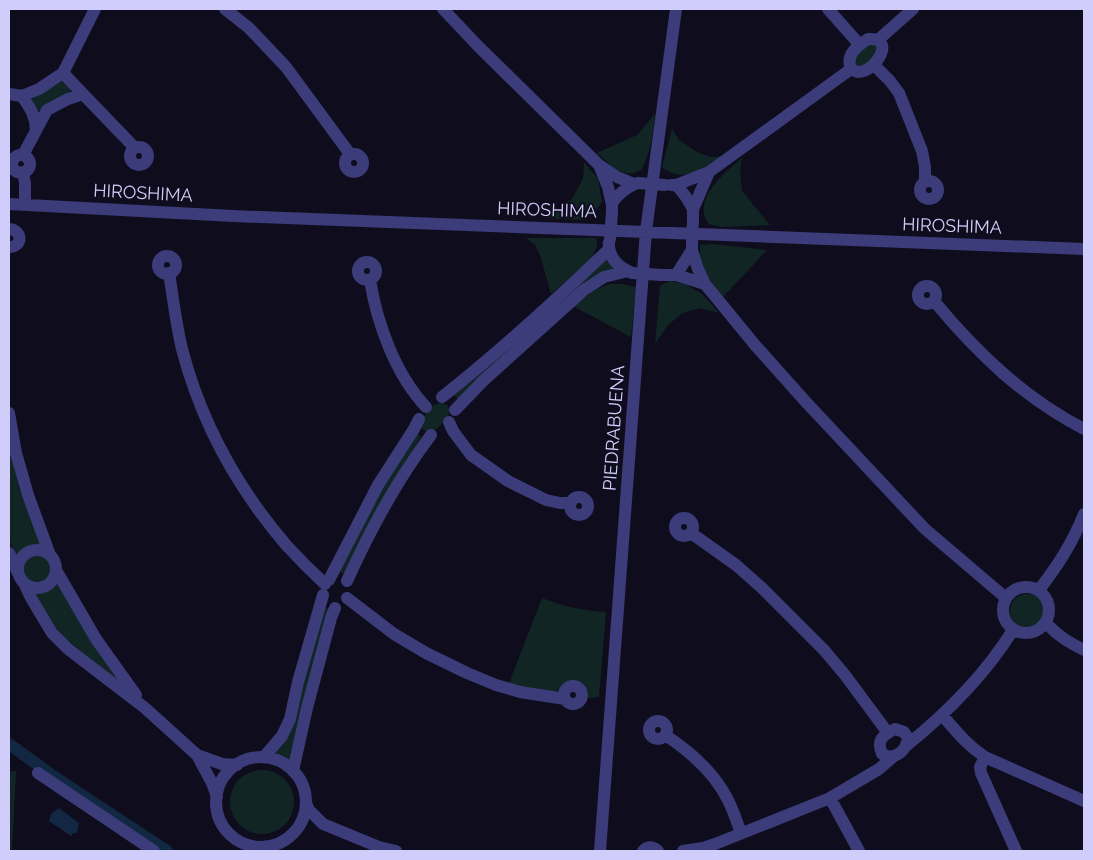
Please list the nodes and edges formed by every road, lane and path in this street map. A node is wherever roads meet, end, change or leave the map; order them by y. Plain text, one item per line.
1 (95, 9) edge
2 (224, 9) edge
3 (443, 9) edge
4 (676, 9) edge
5 (828, 9) edge
6 (913, 9) edge
7 (878, 40) junction
8 (859, 44) junction
9 (874, 64) junction
10 (851, 69) junction
11 (64, 73) junction
12 (9, 94) edge
13 (83, 94) junction
14 (22, 96) junction
15 (36, 131) junction
16 (135, 148) dead end
17 (350, 154) dead end
18 (599, 165) junction
19 (709, 172) junction
20 (925, 182) dead end
21 (636, 184) junction
22 (671, 185) junction
23 (9, 204) edge
24 (25, 204) junction
25 (612, 209) junction
26 (693, 214) junction
27 (9, 229) edge
28 (646, 231) junction
29 (609, 244) junction
30 (9, 247) edge
31 (692, 247) junction
32 (1084, 249) edge
33 (630, 272) junction
34 (169, 273) dead end
35 (676, 275) junction
36 (370, 280) dead end
37 (705, 284) junction
38 (934, 301) dead end
39 (442, 398) junction
40 (426, 407) junction
41 (455, 410) junction
42 (9, 413) edge
43 (418, 419) junction
44 (449, 422) junction
45 (1084, 429) edge
46 (431, 435) junction
47 (571, 502) dead end
48 (1084, 514) edge
49 (691, 533) dead end
50 (9, 553) edge
51 (50, 555) junction
52 (56, 570) junction
53 (21, 578) junction
54 (347, 581) junction
55 (326, 586) junction
56 (1039, 590) junction
57 (347, 598) junction
58 (1006, 598) junction
59 (335, 608) junction
60 (1046, 623) junction
61 (1013, 630) junction
62 (1084, 650) edge
63 (565, 700) dead end
64 (145, 708) junction
65 (942, 715) junction
66 (891, 731) junction
67 (665, 735) dead end
68 (906, 746) junction
69 (880, 748) junction
70 (197, 755) junction
71 (894, 756) junction
72 (264, 757) junction
73 (985, 758) junction
74 (237, 764) junction
75 (293, 771) junction
76 (38, 773) dead end
77 (864, 777) junction
78 (217, 796) junction
79 (830, 798) junction
80 (1084, 801) edge
81 (306, 803) junction
82 (323, 824) junction
83 (297, 828) junction
84 (741, 833) junction
85 (239, 847) edge
86 (269, 848) edge
87 (703, 850) edge
88 (154, 851) edge
89 (396, 851) edge
90 (600, 851) edge
91 (643, 851) edge
92 (658, 851) edge
93 (683, 851) edge
94 (859, 851) edge
95 (1016, 851) edge

1 - 11 street
2 - 17 street
3 - 18 street
4 - 28 street, PIEDRABUENA
5 - 8 street
6 - 7 street
7 - 8 street
7 - 9 street
8 - 10 street
9 - 10 street
9 - 20 street
10 - 19 street
11 - 13 street
11 - 14 street
12 - 14 street
13 - 15 street
13 - 16 street
14 - 15 street
15 - 24 street
18 - 21 street
18 - 25 street
19 - 22 street
19 - 26 street
21 - 22 street, bridge
21 - 25 street
22 - 26 street
23 - 24 street, HIROSHIMA
24 - 28 street, HIROSHIMA
25 - 29 street, bridge
26 - 31 street, bridge
27 - 30 street
28 - 32 street, HIROSHIMA
28 - 90 street, PIEDRABUENA
29 - 33 street
29 - 39 street
31 - 35 street
31 - 37 street
33 - 35 street, bridge
33 - 41 street
34 - 55 street
35 - 37 street
36 - 40 street
37 - 58 street
38 - 45 street
39 - 40 street
39 - 41 street
40 - 43 street
41 - 44 street
42 - 51 street
43 - 46 street
43 - 55 street
44 - 46 street
44 - 47 street
46 - 54 street
48 - 56 street
49 - 66 street
50 - 53 street
51 - 52 street
51 - 53 street
52 - 53 street
52 - 64 street
53 - 64 street
54 - 55 street
54 - 57 street
55 - 59 street
55 - 72 street
56 - 58 street
56 - 60 street
57 - 59 street
57 - 63 street
58 - 61 street
59 - 75 street
60 - 61 street
60 - 62 street
61 - 65 street
64 - 70 street
65 - 66 street
65 - 68 street
65 - 73 street
66 - 68 street
66 - 69 street
67 - 84 street
68 - 71 street
69 - 71 street
69 - 77 street
70 - 74 street
70 - 78 street
71 - 77 street
72 - 74 street
72 - 75 street
73 - 80 street
73 - 95 street
74 - 78 street
75 - 81 street
76 - 88 street
77 - 79 street
78 - 85 street
79 - 84 street
79 - 94 street
81 - 82 street
81 - 83 street
82 - 83 street
82 - 89 street
83 - 86 street
84 - 87 street
85 - 86 street
87 - 93 street
91 - 92 street

